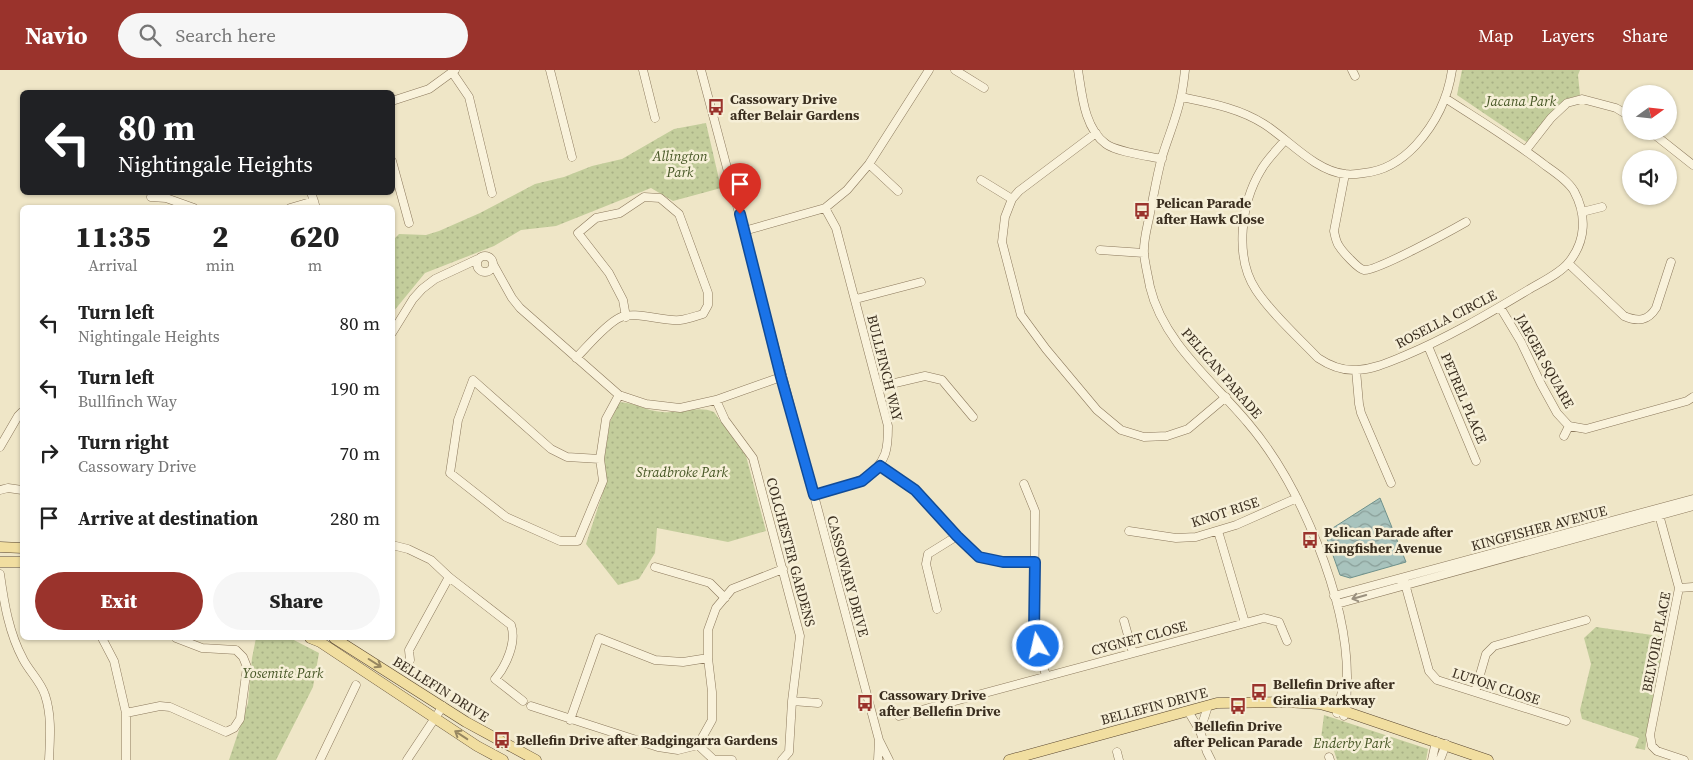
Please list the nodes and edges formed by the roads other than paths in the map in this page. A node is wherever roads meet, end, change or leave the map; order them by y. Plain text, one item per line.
1 (550, 70) edge
2 (642, 70) edge
3 (701, 70) edge
4 (929, 70) edge
5 (955, 70) edge
6 (1078, 70) edge
7 (1185, 70) edge
8 (1452, 70) edge
9 (454, 71) edge
10 (984, 88) dead end
11 (1181, 97) junction
12 (1445, 98) junction
13 (395, 101) edge
14 (1622, 112) edge
15 (655, 118) dead end
16 (1096, 133) junction
17 (1285, 140) junction
18 (1661, 140) edge
19 (1526, 150) junction
20 (572, 157) dead end
21 (1162, 159) junction
22 (869, 164) junction
23 (1693, 165) edge
24 (395, 171) edge
25 (1345, 174) junction
26 (981, 180) dead end
27 (898, 191) dead end
28 (492, 193) dead end
29 (152, 195) edge
30 (1012, 199) junction
31 (186, 205) edge
32 (1602, 207) dead end
33 (825, 208) junction
34 (1582, 212) junction
35 (1466, 222) dead end
36 (409, 223) dead end
37 (744, 231) junction
38 (1100, 250) dead end
39 (1144, 252) junction
40 (478, 259) junction
41 (1671, 262) dead end
42 (1568, 264) junction
43 (463, 266) junction
44 (491, 267) junction
45 (478, 268) junction
46 (921, 282) dead end
47 (856, 300) junction
48 (1500, 307) junction
49 (626, 317) junction
50 (395, 328) edge
51 (1428, 346) junction
52 (576, 358) junction
53 (1356, 370) junction
54 (781, 377) junction
55 (878, 387) junction
56 (619, 395) junction
57 (1226, 397) junction
58 (1693, 397) edge
59 (716, 400) junction
60 (20, 414) edge
61 (973, 417) dead end
62 (1569, 426) junction
63 (1564, 436) dead end
64 (0, 447) edge
65 (600, 459) junction
66 (1476, 461) dead end
67 (880, 466) junction
68 (1391, 483) dead end
69 (1024, 484) dead end
70 (0, 490) edge
71 (20, 490) edge
72 (814, 495) junction
73 (1297, 498) junction
74 (1693, 499) edge
75 (1693, 506) edge
76 (1659, 512) junction
77 (1218, 530) junction
78 (1129, 531) dead end
79 (957, 536) junction
80 (0, 546) edge
81 (395, 546) edge
82 (20, 548) edge
83 (0, 562) edge
84 (20, 562) edge
85 (1035, 562) junction
86 (655, 568) dead end
87 (782, 569) junction
88 (0, 574) edge
89 (449, 577) junction
90 (1405, 581) junction
91 (1693, 586) edge
92 (1679, 588) junction
93 (725, 598) junction
94 (1335, 600) junction
95 (937, 609) dead end
96 (1586, 620) dead end
97 (1124, 621) dead end
98 (1245, 623) junction
99 (103, 640) edge
100 (181, 640) edge
101 (322, 640) edge
102 (337, 640) edge
103 (1286, 640) dead end
104 (1133, 653) junction
105 (708, 658) junction
106 (410, 660) dead end
107 (1046, 676) junction
108 (356, 685) dead end
109 (1475, 692) junction
110 (522, 701) dead end
111 (792, 701) junction
112 (818, 703) dead end
113 (443, 706) junction
114 (531, 706) dead end
115 (1208, 706) junction
116 (1188, 710) junction
117 (1341, 712) junction
118 (126, 713) junction
119 (899, 716) dead end
120 (436, 718) junction
121 (570, 720) junction
122 (1566, 721) dead end
123 (1200, 730) junction
124 (878, 740) junction
125 (698, 744) junction
126 (1440, 749) edge
127 (49, 760) edge
128 (126, 760) edge
129 (320, 760) edge
130 (408, 760) edge
131 (503, 760) edge
132 (536, 760) edge
133 (732, 760) edge
134 (782, 760) edge
135 (878, 760) edge
136 (889, 760) edge
137 (1009, 760) edge
138 (1211, 760) edge
139 (1432, 760) edge
140 (1480, 760) edge
141 (1684, 760) edge

1 - 20 street
2 - 15 street
3 - 37 street, CASSOWARY DRIVE
4 - 22 street
5 - 10 street
6 - 16 street
7 - 11 street, PELICAN PARADE
8 - 12 street
9 - 13 street
9 - 28 street
11 - 17 street
11 - 21 street, PELICAN PARADE
12 - 19 street, ROSELLA CIRCLE
12 - 25 street
14 - 19 street
16 - 21 street
16 - 30 street
17 - 25 street
17 - 53 street, ROSELLA CIRCLE
18 - 23 street
19 - 34 street, ROSELLA CIRCLE
21 - 39 street, PELICAN PARADE
22 - 27 street
22 - 33 street
24 - 36 street
25 - 35 street
26 - 30 street
29 - 31 street
30 - 57 street
32 - 34 street
33 - 37 street
33 - 47 street, BULLFINCH WAY
34 - 42 street, ROSELLA CIRCLE
37 - 54 street, CASSOWARY DRIVE
38 - 39 street
39 - 57 street, PELICAN PARADE
40 - 43 street
40 - 44 street
40 - 45 street
41 - 42 street
42 - 48 street, ROSELLA CIRCLE
43 - 45 street
43 - 50 street
44 - 45 street
44 - 52 street
46 - 47 street
47 - 55 street, BULLFINCH WAY
48 - 51 street, ROSELLA CIRCLE
48 - 62 street, JAEGER SQUARE
49 - 49 street
49 - 52 street
51 - 53 street, ROSELLA CIRCLE
51 - 66 street, PETREL PLACE
52 - 56 street
53 - 68 street
54 - 59 street
54 - 72 street, CASSOWARY DRIVE
55 - 61 street
55 - 67 street, BULLFINCH WAY
56 - 59 street
56 - 65 street
57 - 73 street, PELICAN PARADE
58 - 62 street, JAEGER SQUARE
59 - 87 street, COLCHESTER GARDENS
60 - 64 street
62 - 63 street, JAEGER SQUARE
65 - 65 street
67 - 72 street
67 - 79 street
69 - 85 street
70 - 71 street
72 - 124 street, CASSOWARY DRIVE
73 - 77 street, KNOT RISE
73 - 94 street, PELICAN PARADE
74 - 76 street, KINGFISHER AVENUE
75 - 76 street, KINGFISHER AVENUE
76 - 90 street, KINGFISHER AVENUE
76 - 92 street, BELVOIR PLACE
77 - 78 street, KNOT RISE
77 - 98 street
79 - 85 street
79 - 95 street
80 - 82 main road
81 - 89 street
83 - 84 main road
85 - 107 street
86 - 93 street
87 - 93 street
87 - 111 street, COLCHESTER GARDENS
88 - 127 street
89 - 106 street
89 - 110 street
90 - 94 street, KINGFISHER AVENUE
90 - 109 street, LUTON CLOSE
91 - 92 street
92 - 141 street, BELVOIR PLACE
93 - 105 street
94 - 117 street, PELICAN PARADE
96 - 109 street
97 - 104 street
98 - 103 street, CYGNET CLOSE
98 - 104 street, CYGNET CLOSE
99 - 118 street
100 - 118 street
101 - 120 main road, BELLEFIN DRIVE
102 -> 113 main road, BELLEFIN DRIVE
104 - 107 street, CYGNET CLOSE
105 - 121 street
105 - 125 street
107 - 119 street, CYGNET CLOSE
108 - 129 street
109 - 122 street, LUTON CLOSE
111 - 112 street
111 - 134 street, COLCHESTER GARDENS
113 - 120 street
113 - 132 main road, BELLEFIN DRIVE
114 - 121 street
115 - 116 main road, BELLEFIN DRIVE
115 - 117 main road, BELLEFIN DRIVE
115 - 123 street
116 - 123 street
116 - 137 main road, BELLEFIN DRIVE
117 - 126 main road, BELLEFIN DRIVE
118 - 128 street
120 - 130 street
131 -> 120 main road, BELLEFIN DRIVE
121 - 125 street
123 - 138 street
124 - 135 street, CASSOWARY DRIVE
124 - 136 street, CASSOWARY DRIVE
125 - 133 street
126 - 139 street
126 - 140 main road, BELLEFIN DRIVE

